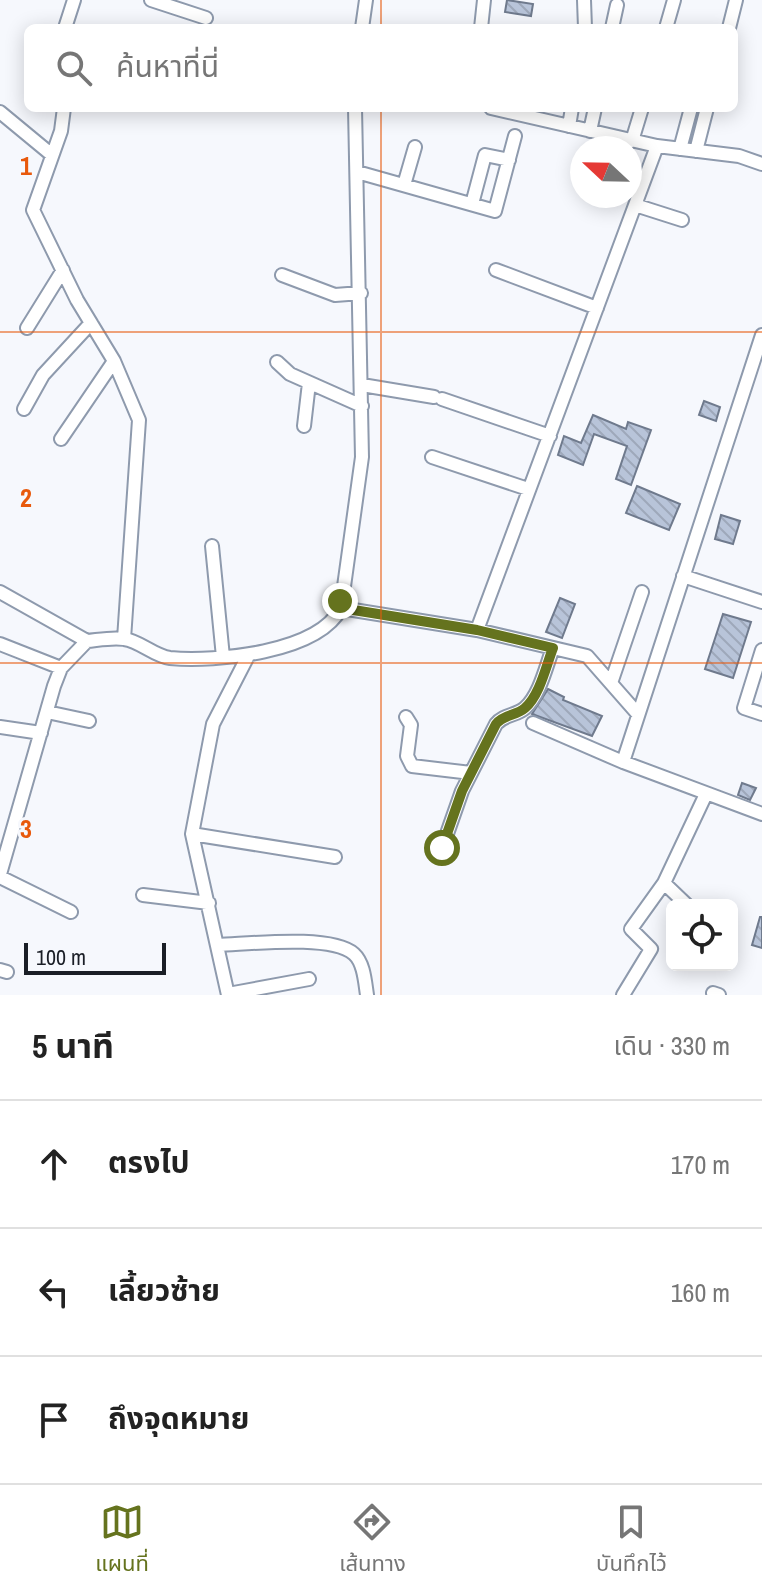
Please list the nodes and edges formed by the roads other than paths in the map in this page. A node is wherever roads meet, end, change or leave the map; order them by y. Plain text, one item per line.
1 (74, 0) edge
2 (151, 0) edge
3 (366, 0) edge
4 (484, 0) edge
5 (584, 0) edge
6 (674, 0) edge
7 (736, 0) edge
8 (617, 5) dead end
9 (206, 18) dead end
10 (66, 24) edge
11 (363, 24) edge
12 (481, 24) edge
13 (585, 24) edge
14 (613, 24) edge
15 (667, 24) edge
16 (730, 24) edge
17 (0, 112) edge
18 (63, 112) edge
19 (355, 112) edge
20 (508, 112) edge
21 (571, 112) edge
22 (594, 112) edge
23 (641, 112) edge
24 (690, 112) edge
25 (706, 112) edge
26 (569, 126) junction
27 (590, 131) junction
28 (515, 136) dead end
29 (611, 136) edge
30 (634, 136) edge
31 (642, 143) edge
32 (657, 146) junction
33 (415, 147) dead end
34 (680, 149) junction
35 (696, 151) junction
36 (52, 155) junction
37 (509, 160) junction
38 (762, 164) edge
39 (357, 172) junction
40 (404, 185) junction
41 (642, 186) edge
42 (472, 204) junction
43 (642, 207) edge
44 (634, 208) edge
45 (682, 220) dead end
46 (63, 270) junction
47 (496, 270) dead end
48 (282, 275) dead end
49 (361, 293) junction
50 (597, 308) junction
51 (91, 323) junction
52 (27, 328) dead end
53 (762, 335) edge
54 (114, 361) junction
55 (277, 362) dead end
56 (309, 383) junction
57 (362, 385) junction
58 (362, 406) junction
59 (24, 409) dead end
60 (304, 426) dead end
61 (550, 436) junction
62 (61, 439) dead end
63 (432, 457) dead end
64 (528, 489) junction
65 (212, 546) dead end
66 (683, 576) junction
67 (0, 592) edge
68 (642, 592) dead end
69 (762, 602) edge
70 (341, 608) junction
71 (477, 630) junction
72 (124, 639) junction
73 (87, 641) junction
74 (0, 644) edge
75 (553, 648) junction
76 (762, 650) edge
77 (248, 656) junction
78 (223, 657) junction
79 (61, 668) junction
80 (611, 683) junction
81 (47, 712) junction
82 (637, 713) junction
83 (762, 714) edge
84 (406, 717) dead end
85 (89, 721) dead end
86 (533, 723) dead end
87 (0, 727) edge
88 (41, 733) junction
89 (623, 762) junction
90 (471, 773) junction
91 (706, 794) junction
92 (762, 814) edge
93 (192, 834) junction
94 (6, 841) edge
95 (442, 848) dead end
96 (335, 857) dead end
97 (0, 876) edge
98 (664, 883) junction
99 (143, 895) dead end
100 (681, 899) edge
101 (209, 903) junction
102 (71, 912) dead end
103 (218, 945) junction
104 (309, 979) dead end
105 (228, 994) edge
106 (367, 995) edge
107 (623, 995) edge

1 - 10 street
2 - 9 street
3 - 11 street
4 - 12 street
5 - 13 street
6 - 15 street
7 - 16 street
8 - 14 street
17 - 36 street
18 - 36 street
19 - 39 street
20 - 26 street
21 - 26 street
22 - 27 street
23 - 30 street
24 - 34 street
25 - 35 street
26 - 27 street
27 - 29 street
28 - 37 street
31 - 32 street
32 - 34 street
32 - 41 street
33 - 40 street
34 - 35 street
35 - 38 street
36 - 46 street
37 - 42 street
37 - 42 street
39 - 40 street
39 - 49 street
40 - 42 street
43 - 45 street
44 - 50 street
46 - 51 street
46 - 52 street
47 - 50 street
48 - 49 street
49 - 57 street
50 - 61 street
51 - 54 street
51 - 59 street
53 - 66 street
54 - 62 street
54 - 72 street
55 - 56 street
56 - 58 street
56 - 60 street
57 - 58 street
57 - 61 street
58 - 70 street
61 - 64 street
63 - 64 street
64 - 71 street
65 - 78 street
66 - 69 street
66 - 82 street
67 - 73 street
68 - 80 street
70 - 71 street
70 - 77 street
71 - 75 street
72 - 73 street
72 - 78 street
73 - 79 street
74 - 79 street
75 - 80 street
75 - 90 street
76 - 83 street
77 - 78 street
77 - 93 street
79 - 81 street
80 - 82 street
81 - 85 street
81 - 88 street
82 - 89 street
84 - 90 street
86 - 89 street
87 - 88 street
88 - 94 street
89 - 91 street
90 - 95 street
91 - 92 street
91 - 98 street
93 - 96 street
93 - 101 street
94 - 97 street
97 - 102 street
98 - 100 street
98 - 107 street
99 - 101 street
101 - 103 street
103 - 105 street
103 - 106 street
104 - 105 street

